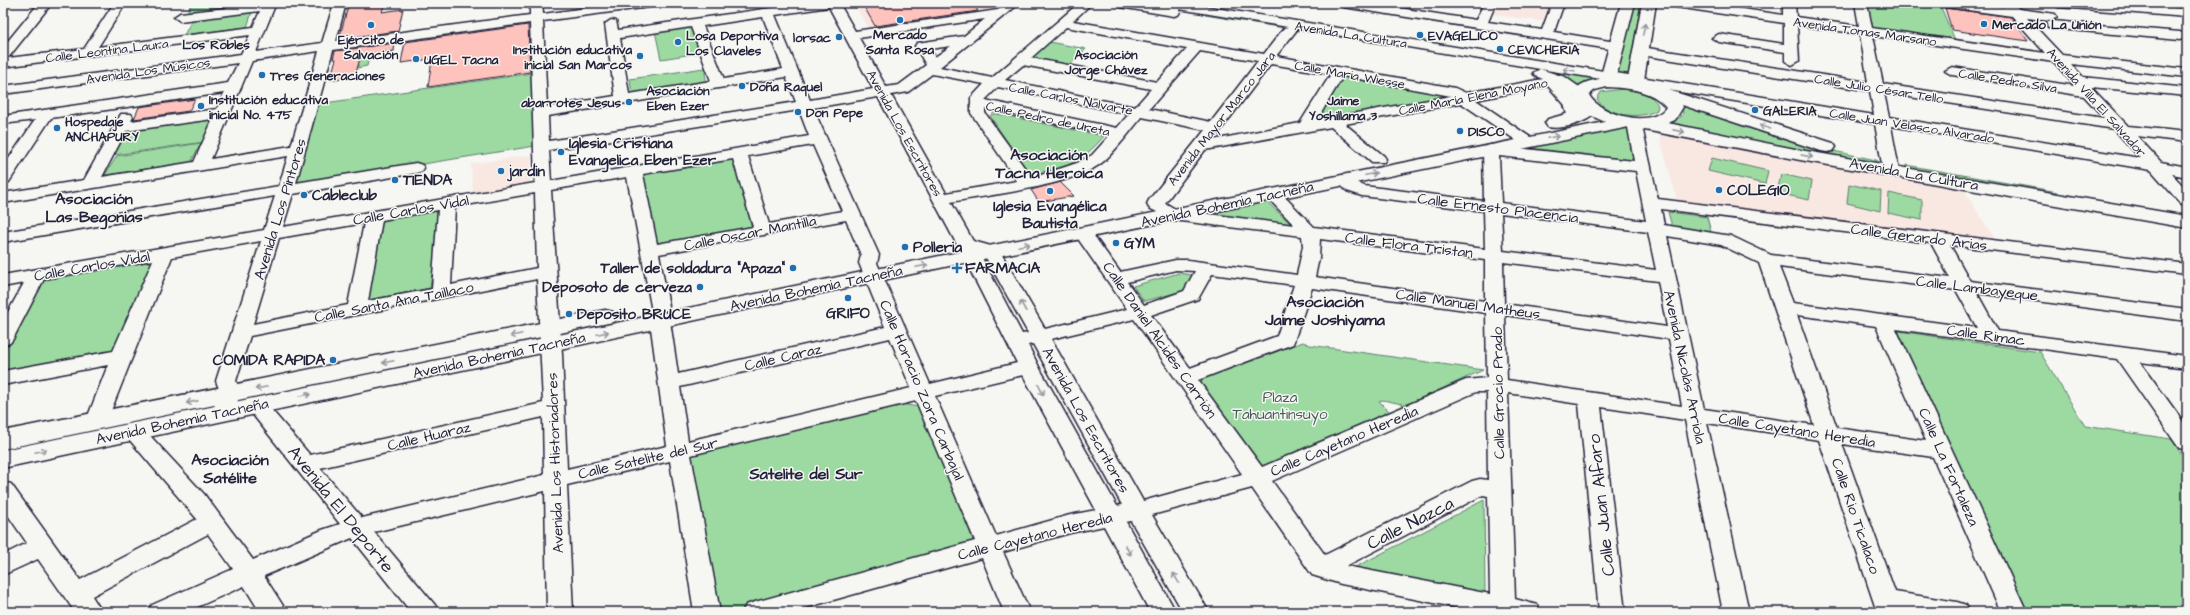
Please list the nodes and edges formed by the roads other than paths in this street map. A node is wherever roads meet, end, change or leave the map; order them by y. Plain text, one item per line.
1 (46, 3) edge
2 (120, 3) edge
3 (188, 3) edge
4 (340, 3) edge
5 (536, 3) edge
6 (650, 3) edge
7 (832, 3) edge
8 (1014, 3) edge
9 (1086, 3) edge
10 (1120, 3) edge
11 (1162, 3) edge
12 (1343, 3) edge
13 (1346, 3) edge
14 (1490, 3) edge
15 (1558, 3) edge
16 (1628, 3) edge
17 (1649, 3) edge
18 (1676, 3) edge
19 (1789, 3) edge
20 (1861, 3) edge
21 (1946, 3) edge
22 (2048, 3) edge
23 (2058, 3) edge
24 (269, 5) edge
25 (608, 6) edge
26 (1721, 6) edge
27 (2146, 7) edge
28 (2012, 8) edge
29 (1197, 9) edge
30 (768, 13) junction
31 (1001, 13) junction
32 (2187, 14) edge
33 (180, 17) junction
34 (536, 19) junction
35 (1790, 20) junction
36 (2052, 21) junction
37 (696, 23) junction
38 (1064, 23) junction
39 (1480, 25) junction
40 (1404, 27) edge
41 (258, 30) junction
42 (1288, 31) junction
43 (1866, 31) junction
44 (613, 35) junction
45 (851, 35) junction
46 (1547, 35) junction
47 (1719, 38) junction
48 (968, 39) junction
49 (2184, 39) edge
50 (167, 42) junction
51 (1943, 42) junction
52 (1197, 46) junction
53 (1616, 46) junction
54 (327, 47) junction
55 (1791, 50) junction
56 (1641, 51) junction
57 (88, 52) junction
58 (3, 56) edge
59 (246, 57) junction
60 (2056, 57) junction
61 (1266, 59) junction
62 (1020, 60) junction
63 (1717, 62) junction
64 (3, 63) edge
65 (2187, 65) edge
66 (931, 67) junction
67 (1952, 71) junction
68 (792, 72) junction
69 (1339, 72) junction
70 (2187, 73) edge
71 (1792, 74) junction
72 (1608, 79) junction
73 (1554, 81) junction
74 (994, 83) junction
75 (719, 84) junction
76 (1643, 86) junction
77 (2083, 86) junction
78 (1160, 87) junction
79 (1876, 87) junction
80 (234, 88) junction
81 (3, 90) edge
82 (2187, 92) edge
83 (883, 93) junction
84 (1464, 97) junction
85 (623, 100) junction
86 (134, 101) junction
87 (1961, 101) junction
88 (977, 103) junction
89 (805, 105) junction
90 (1580, 107) junction
91 (1139, 112) junction
92 (223, 113) junction
93 (540, 113) junction
94 (46, 114) junction
95 (3, 120) edge
96 (1882, 120) junction
97 (1635, 122) junction
98 (1335, 123) junction
99 (120, 127) junction
100 (1214, 127) junction
101 (2120, 127) junction
102 (1306, 128) junction
103 (1511, 132) junction
104 (1120, 133) junction
105 (2187, 137) edge
106 (818, 140) junction
107 (1528, 142) junction
108 (542, 147) junction
109 (1198, 147) junction
110 (298, 150) junction
111 (1491, 150) junction
112 (739, 153) junction
113 (1378, 159) junction
114 (1890, 164) junction
115 (200, 166) junction
116 (2157, 167) junction
117 (416, 168) dead end
118 (1644, 168) junction
119 (634, 171) junction
120 (2187, 172) edge
121 (3, 179) edge
122 (1343, 180) junction
123 (1027, 183) junction
124 (90, 184) junction
125 (543, 186) junction
126 (286, 189) junction
127 (1272, 194) junction
128 (2066, 195) junction
129 (3, 198) edge
130 (941, 199) junction
131 (2187, 200) edge
132 (1651, 203) junction
133 (447, 204) junction
134 (1155, 204) junction
135 (1493, 208) junction
136 (1716, 211) junction
137 (2187, 211) edge
138 (852, 214) junction
139 (1173, 215) junction
140 (374, 217) junction
141 (2187, 222) edge
142 (1656, 228) junction
143 (763, 230) junction
144 (1308, 232) junction
145 (1084, 233) junction
146 (272, 234) junction
147 (3, 237) edge
148 (1725, 240) junction
149 (1938, 240) junction
150 (976, 250) junction
151 (648, 251) junction
152 (166, 253) junction
153 (1494, 255) junction
154 (1767, 260) junction
155 (1207, 267) junction
156 (2187, 269) edge
157 (871, 270) junction
158 (546, 272) junction
159 (37, 275) junction
160 (1666, 277) junction
161 (1116, 279) junction
162 (3, 281) edge
163 (1305, 281) junction
164 (1964, 286) junction
165 (441, 292) junction
166 (1495, 308) junction
167 (1785, 308) junction
168 (356, 309) junction
169 (1140, 312) junction
170 (660, 313) junction
171 (2187, 315) edge
172 (1883, 321) junction
173 (898, 330) junction
174 (242, 332) junction
175 (1678, 334) junction
176 (550, 336) junction
177 (1040, 336) junction
178 (1991, 336) junction
179 (3, 339) edge
180 (1017, 342) junction
181 (2123, 353) junction
182 (121, 356) junction
183 (2187, 362) edge
184 (1029, 367) junction
185 (1186, 377) junction
186 (3, 378) edge
187 (668, 383) junction
188 (1497, 385) junction
189 (924, 392) junction
190 (1589, 398) junction
191 (226, 404) junction
192 (257, 406) junction
193 (553, 408) junction
194 (1695, 414) junction
195 (96, 421) junction
196 (133, 432) junction
197 (1827, 434) junction
198 (3, 440) edge
199 (2187, 443) edge
200 (679, 451) junction
201 (1942, 451) junction
202 (3, 459) edge
203 (304, 464) junction
204 (1258, 478) junction
205 (556, 480) junction
206 (1500, 489) junction
207 (6, 502) edge
208 (1137, 511) junction
209 (1109, 516) junction
210 (211, 522) junction
211 (356, 528) junction
212 (42, 546) junction
213 (989, 547) junction
214 (3, 566) edge
215 (1321, 568) junction
216 (248, 572) junction
217 (76, 593) junction
218 (1888, 606) edge
219 (1503, 610) edge
220 (89, 612) edge
221 (161, 612) edge
222 (274, 612) edge
223 (426, 612) edge
224 (560, 612) edge
225 (707, 612) edge
226 (755, 612) edge
227 (1017, 612) edge
228 (1163, 612) edge
229 (1196, 612) edge
230 (1528, 612) edge
231 (1612, 612) edge
232 (1736, 612) edge
233 (1957, 612) edge
234 (2014, 612) edge

1 - 58 street
2 - 57 street
3 - 33 street
4 - 54 street, Avenida Los Pintores
5 - 34 street, Avenida Los Historiadores
6 - 25 street, Avenida Los Músicos
7 - 30 street
7 - 45 street, Avenida Los Escritores
8 - 31 street
9 - 38 street
10 - 29 street, Avenida La Cultura
11 - 29 street, Avenida La Cultura
12 - 13 street
13 - 40 street
14 - 39 street
15 - 46 street
16 - 53 main road
56 -> 17 main road
18 - 26 street, Avenida Tomas Marsano
19 - 35 street
20 - 43 street
21 - 28 street
22 - 36 street
23 - 27 street
24 - 33 street
24 - 41 street
25 - 34 street, Avenida Los Músicos
25 - 44 street
26 - 35 street, Avenida Tomas Marsano
26 - 47 street
27 - 32 street
27 - 49 street
28 - 36 street
28 - 60 street, Avenida Villa El Salvador
29 - 40 street, Avenida La Cultura
29 - 42 street, Avenida La Cultura
30 - 37 street
30 - 68 street, Calle Horacio Zora Carbajal
31 - 45 street
31 - 48 street
33 - 50 street
34 - 54 street, Avenida Los Músicos
34 - 93 street, Avenida Los Historiadores
35 - 43 street, Avenida Tomas Marsano
35 - 55 street
36 - 49 street
36 - 60 street
37 - 44 street
37 - 75 street
38 - 52 street, Calle Maria Wiesse
38 - 62 street
39 - 40 street
39 - 46 street
40 - 42 street, Avenida La Cultura
72 -> 40 street, Avenida La Cultura
40 - 73 street, Avenida La Cultura
41 - 50 street, Calle Leontina Laura
41 - 59 street
42 - 61 street, Avenida Mayor Marco Jara
43 - 51 street, Avenida Tomas Marsano
43 - 79 street
44 - 85 street
45 - 83 street, Avenida Los Escritores
46 - 53 street
47 - 55 street
47 - 63 street
48 - 66 street
48 - 66 street
50 - 57 street, Calle Leontina Laura
51 - 60 street, Avenida Tomas Marsano
51 - 67 street
52 - 61 street, Calle Maria Wiesse
52 - 78 street
53 - 72 main road
54 - 59 street, Avenida Los Músicos
54 - 110 street, Avenida Los Pintores
55 - 71 street
56 - 63 street, Calle Julio César Tello
56 - 76 main road
57 - 64 street, Calle Leontina Laura
59 - 80 street
59 - 81 street, Avenida Los Músicos
60 - 65 street, Avenida Tomas Marsano
60 - 70 street, Avenida Tomas Marsano
60 - 77 street, Avenida Villa El Salvador
61 - 69 street, Calle Maria Wiesse
61 - 100 street, Avenida Mayor Marco Jara
62 - 74 street
62 - 78 street
63 - 71 street, Calle Julio César Tello
66 - 74 street, Calle Carlos Nalvarte
66 - 83 street
67 - 77 street, Calle Pedro Silva
67 - 87 street
68 - 75 street
68 - 89 street, Calle Horacio Zora Carbajal
69 - 84 street, Calle Maria Wiesse
69 - 102 street
71 - 79 street, Calle Julio César Tello
72 - 76 main road
72 - 90 main road, Avenida Bohemia Tacneña
73 - 84 street, Calle María Elena Moyano
73 - 90 street, Avenida La Cultura
73 - 90 street
74 - 88 street
74 - 91 street, Calle Carlos Nalvarte
75 - 85 street
76 - 96 street, Calle Juan Velasco Alvarado
76 - 97 main road, Avenida Bohemia Tacneña
114 -> 76 main road, Avenida La Cultura
77 - 82 street, Calle Pedro Silva
77 - 101 street, Avenida Villa El Salvador
78 - 91 street
79 - 87 street, Calle Julio César Tello
79 - 96 street
80 - 86 street
80 - 92 street
83 - 89 street
83 - 130 street, Avenida Los Escritores
84 - 98 street, Calle María Elena Moyano
84 - 103 street, Calle Maria Wiesse
85 - 93 street
86 - 94 street
86 - 99 street
87 - 101 street, Calle Julio César Tello
88 - 104 street, Calle Pedro de Ureta
88 - 123 street
89 - 106 street, Calle Horacio Zora Carbajal
89 - 108 street
90 - 97 main road, Avenida La Cultura
90 - 103 main road, Avenida Bohemia Tacneña
91 - 100 street, Calle Carlos Nalvarte
91 - 104 street
92 - 99 street
92 - 115 street
93 - 108 street, Avenida Los Historiadores
94 - 95 street
94 - 121 street
96 - 114 street
96 - 116 street, Calle Juan Velasco Alvarado
107 -> 97 main road, Avenida Bohemia Tacneña
97 -> 114 main road, Avenida La Cultura
97 - 118 street, Avenida Nicolás Arriola
98 - 102 street, Calle María Elena Moyano
98 - 113 street
99 - 124 street
100 - 109 street, Avenida Mayor Marco Jara
101 - 105 street, Calle Julio César Tello
101 - 116 street, Avenida Villa El Salvador
102 - 109 street, Calle María Elena Moyano
103 - 107 street, Calle Maria Wiesse
103 - 113 main road, Avenida Bohemia Tacneña
104 - 123 street
106 - 112 street, Calle Carlos Vidal
106 - 138 street, Calle Horacio Zora Carbajal
107 - 111 main road, Avenida Bohemia Tacneña
108 - 125 street, Avenida Los Historiadores
109 - 134 street, Avenida Mayor Marco Jara
110 - 115 street
110 - 126 street, Avenida Los Pintores
111 - 118 street
122 -> 111 main road, Avenida Bohemia Tacneña
111 - 135 street, Calle Grocio Prado
112 - 119 street, Calle Carlos Vidal
112 - 143 street
113 - 134 main road, Avenida Bohemia Tacneña
114 - 128 main road, Avenida La Cultura
115 - 124 street
116 - 120 street, Calle Juan Velasco Alvarado
116 - 131 street, Avenida Villa El Salvador
117 - 126 street
118 - 132 street, Avenida Nicolás Arriola
119 - 125 street, Calle Carlos Vidal
119 - 151 street
122 - 127 main road, Avenida Bohemia Tacneña
122 - 135 street, Calle Ernesto Placencia
123 - 130 street
124 - 129 street
125 - 133 street, Calle Carlos Vidal
125 - 158 street, Avenida Los Historiadores
126 - 146 street, Avenida Los Pintores
126 - 147 street
127 - 139 main road, Avenida Bohemia Tacneña
127 - 144 street
128 - 137 main road, Avenida La Cultura
128 - 141 main road, Avenida La Cultura
130 - 150 street, Avenida Los Escritores
132 - 136 street, Calle Gerardo Arias
132 - 142 street, Avenida Nicolás Arriola
133 - 140 street, Calle Carlos Vidal
133 - 165 street
134 - 139 street, Calle Flora Tristan
134 - 150 main road, Avenida Bohemia Tacneña
135 - 142 street, Calle Ernesto Placencia
135 - 153 street, Calle Grocio Prado
136 - 148 street
136 - 149 street, Calle Gerardo Arias
138 - 143 street, Calle Oscar Mantilla
138 - 157 street, Calle Horacio Zora Carbajal
139 - 144 street, Calle Flora Tristan
139 - 145 main road, Avenida Bohemia Tacneña
140 - 146 street, Calle Carlos Vidal
140 - 168 street
142 - 148 street, Calle Ernesto Placencia
142 - 160 street, Avenida Nicolás Arriola
143 - 151 street, Calle Oscar Mantilla
144 - 153 street, Calle Flora Tristan
144 - 163 street
150 -> 145 main road, Avenida Bohemia Tacneña
145 - 161 street, Calle Daniel Alcides Carrión
146 - 152 street, Calle Carlos Vidal
146 - 174 street, Avenida Los Pintores
148 - 154 street, Calle Lambayeque
149 - 156 street, Calle Gerardo Arias
149 - 164 street
150 - 157 main road, Avenida Bohemia Tacneña
177 -> 150 street, Avenida Los Escritores
150 - 180 street, Avenida Los Escritores
151 - 170 street
152 - 159 street, Calle Carlos Vidal
152 - 182 street
153 - 160 street, Calle Flora Tristan
153 - 166 street, Calle Grocio Prado
154 - 164 street, Calle Lambayeque
154 - 167 street, Calle Rio Ticalaco
155 - 161 street, Calle Manuel Matheus
155 - 163 street, Calle Manuel Matheus
155 - 169 street
157 - 170 main road, Avenida Bohemia Tacneña
157 - 173 street, Calle Horacio Zora Carbajal
158 - 165 street, Calle Santa Ana Taillaco
158 - 176 street, Avenida Los Historiadores
159 - 162 street, Calle Carlos Vidal
159 - 179 street
160 - 175 street, Avenida Nicolás Arriola
161 - 169 street, Calle Daniel Alcides Carrión
163 - 166 street, Calle Manuel Matheus
163 - 185 street
164 - 171 street, Calle Lambayeque
164 - 178 street
165 - 168 street, Calle Santa Ana Taillaco
166 - 175 street, Calle Manuel Matheus
166 - 188 street, Calle Grocio Prado
167 - 172 street, Calle Rimac
167 - 197 street, Calle Rio Ticalaco
168 - 174 street, Calle Santa Ana Taillaco
169 - 177 street
169 - 185 street, Calle Daniel Alcides Carrión
170 - 176 main road, Avenida Bohemia Tacneña
170 - 187 street
172 - 178 street, Calle Rimac
172 - 201 street, Calle La Fortaleza
173 - 187 street, Calle Caraz
173 - 189 street, Calle Horacio Zora Carbajal
174 - 191 street, Avenida Los Pintores
175 - 194 street, Avenida Nicolás Arriola
176 -> 191 main road, Avenida Bohemia Tacneña
192 -> 176 main road, Avenida Bohemia Tacneña
176 - 193 street, Avenida Los Historiadores
177 - 180 street
177 - 208 street, Avenida Los Escritores
178 - 181 street, Calle Rimac
180 - 184 street, Avenida Los Escritores
181 - 183 street, Calle Rimac
181 - 199 street
182 - 186 street
182 - 195 street
184 - 189 street, Calle Satelite del Sur
184 -> 209 street, Avenida Los Escritores
185 - 204 street, Calle Daniel Alcides Carrión
187 - 200 street
188 - 190 street, Calle Cayetano Heredia
188 - 204 street, Calle Cayetano Heredia
188 - 206 street, Calle Grocio Prado
189 - 200 street, Calle Satelite del Sur
189 - 213 street, Calle Horacio Zora Carbajal
190 - 194 street, Calle Cayetano Heredia
190 - 231 street, Calle Juan Alfaro
191 - 192 main road, Avenida Bohemia Tacneña
191 -> 195 main road, Avenida Bohemia Tacneña
191 - 196 main road, Avenida Bohemia Tacneña
192 - 203 street, Avenida El Deporte
193 - 203 street, Calle Huaraz
193 - 205 street, Avenida Los Historiadores
194 - 197 street, Calle Cayetano Heredia
194 - 232 street, Avenida Nicolás Arriola
195 - 198 main road, Avenida Bohemia Tacneña
202 -> 196 main road, Avenida Bohemia Tacneña
196 - 210 street
197 - 201 street, Calle Cayetano Heredia
197 - 218 street, Calle Rio Ticalaco
200 - 205 street, Calle Satelite del Sur
200 - 225 street
201 - 234 street, Calle La Fortaleza
203 - 211 street, Avenida El Deporte
204 - 208 street, Calle Cayetano Heredia
204 - 215 street, Calle Daniel Alcides Carrión
205 - 211 street, Calle Satelite del Sur
205 - 224 street, Avenida Los Historiadores
206 - 215 street, Calle Nazca
206 - 219 street, Calle Grocio Prado
207 - 212 street
208 - 209 street, Calle Cayetano Heredia
229 -> 208 street, Avenida Los Escritores
209 - 213 street, Calle Cayetano Heredia
209 -> 228 street, Avenida Los Escritores
210 - 216 street
210 - 217 street
211 - 216 street, Calle Satelite del Sur
211 - 223 street, Avenida El Deporte
212 - 214 street
212 - 217 street
213 - 226 street, Calle Cayetano Heredia
213 - 227 street, Calle Horacio Zora Carbajal
215 - 219 street
216 - 221 street, Calle Satelite del Sur
216 - 222 street
217 - 220 street
218 - 233 street
219 - 230 street

